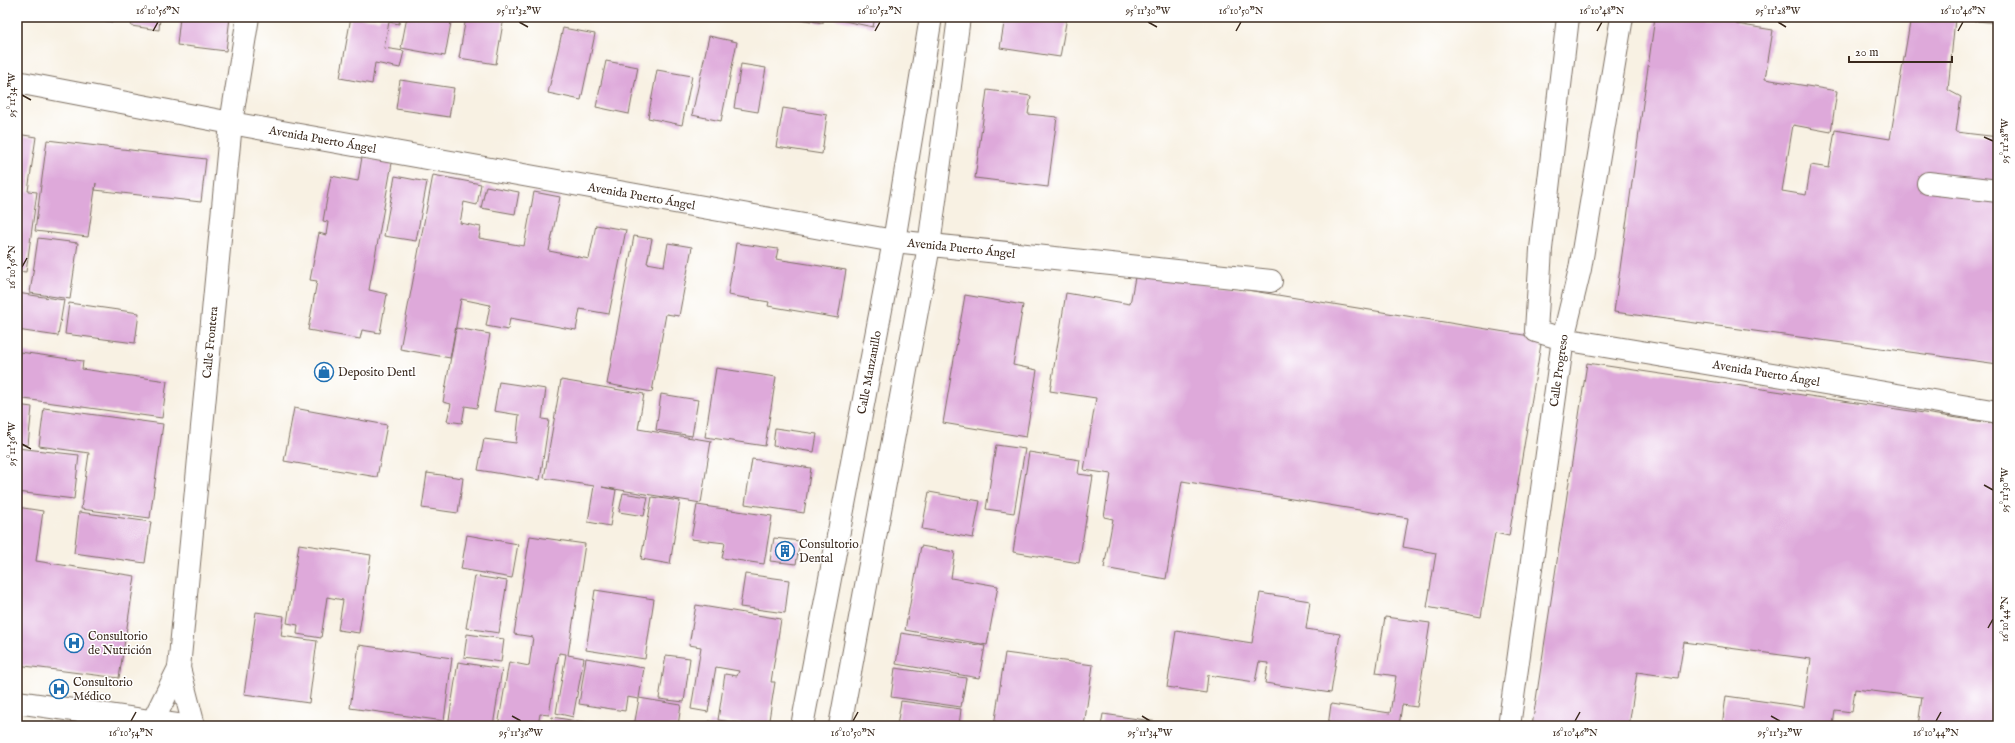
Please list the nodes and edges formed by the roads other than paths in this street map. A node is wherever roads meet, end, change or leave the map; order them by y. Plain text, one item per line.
1 (248, 17) edge
2 (931, 17) edge
3 (958, 17) edge
4 (1568, 17) edge
5 (1622, 17) edge
6 (17, 82) edge
7 (231, 123) junction
8 (1928, 182) dead end
9 (1998, 191) edge
10 (894, 241) junction
11 (929, 246) junction
12 (1271, 281) dead end
13 (1563, 339) junction
14 (1998, 412) edge
15 (179, 668) junction
16 (17, 702) edge
17 (153, 723) edge
18 (184, 726) edge
19 (194, 726) edge
20 (802, 726) edge
21 (840, 726) edge
22 (1509, 726) edge

1 - 7 street, Calle Frontera
2 - 10 street, Calle Manzanillo
3 - 11 street
4 - 13 street, Avenida Puerto Ángel
5 - 13 street, Calle Progreso
6 - 7 street, Avenida Puerto Ángel
7 - 10 street, Avenida Puerto Ángel
7 - 15 street, Calle Frontera
8 - 9 street
10 - 11 street, Avenida Puerto Ángel
10 - 20 street, Calle Manzanillo
11 - 12 street, Avenida Puerto Ángel
11 - 21 street
13 - 14 street, Avenida Puerto Ángel
13 - 22 street, Calle Progreso
15 - 17 street, Calle Frontera
15 - 19 street, Calle Frontera
16 - 17 street
17 - 18 street

